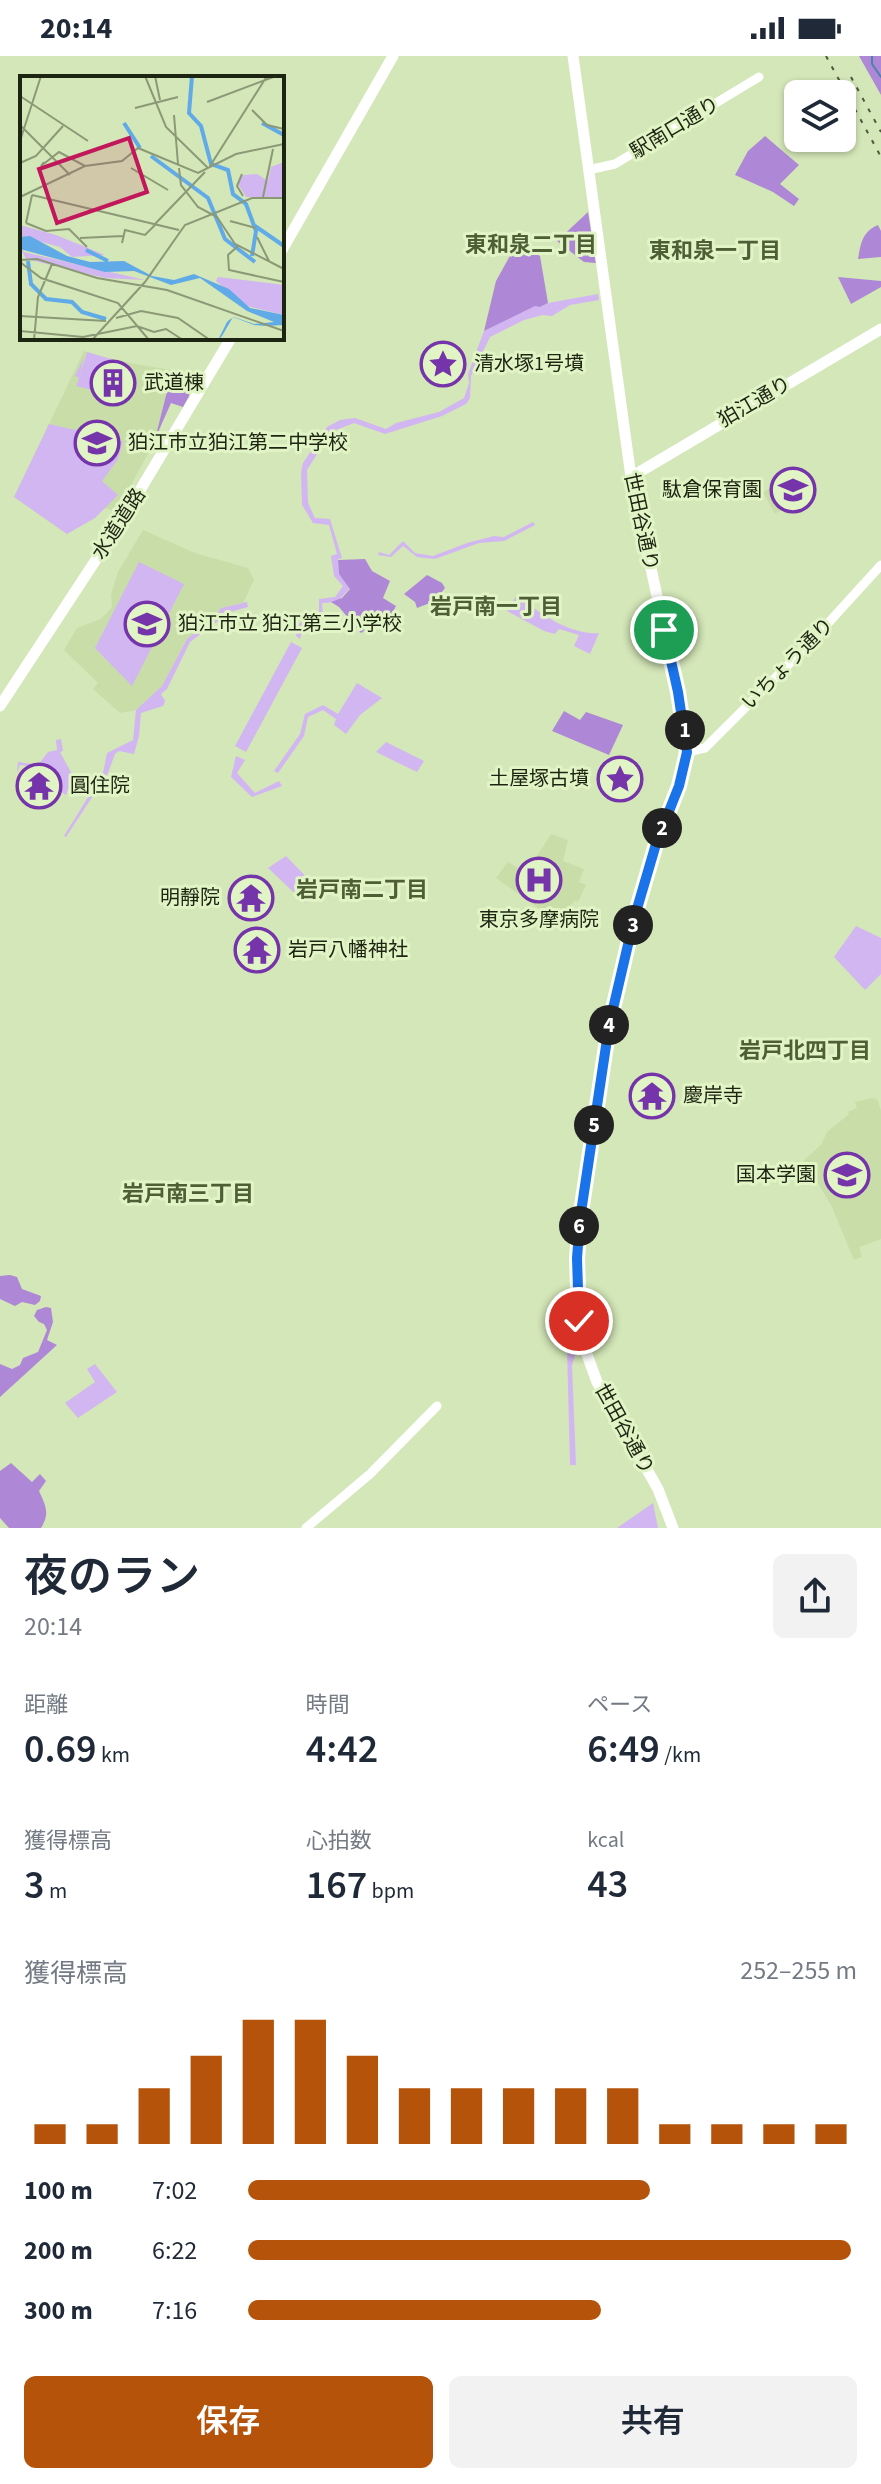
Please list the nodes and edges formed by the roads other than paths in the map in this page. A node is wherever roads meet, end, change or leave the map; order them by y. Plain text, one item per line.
1 (393, 56) edge
2 (573, 56) edge
3 (759, 77) dead end
4 (588, 170) junction
5 (284, 247) edge
6 (881, 329) edge
7 (230, 340) edge
8 (631, 477) junction
9 (881, 565) edge
10 (0, 706) edge
11 (687, 752) junction
12 (437, 1406) dead end
13 (306, 1528) edge
14 (673, 1528) edge

1 - 5 main road
2 - 4 main road, 世田谷通り
3 - 4 street, 駅南口通り
4 - 8 main road, 世田谷通り
6 - 8 main road, 狛江通り
7 - 10 main road, 水道道路
8 - 11 main road, 世田谷通り
9 - 11 street, いちょう通り
11 - 14 main road, 世田谷通り
12 - 13 street

